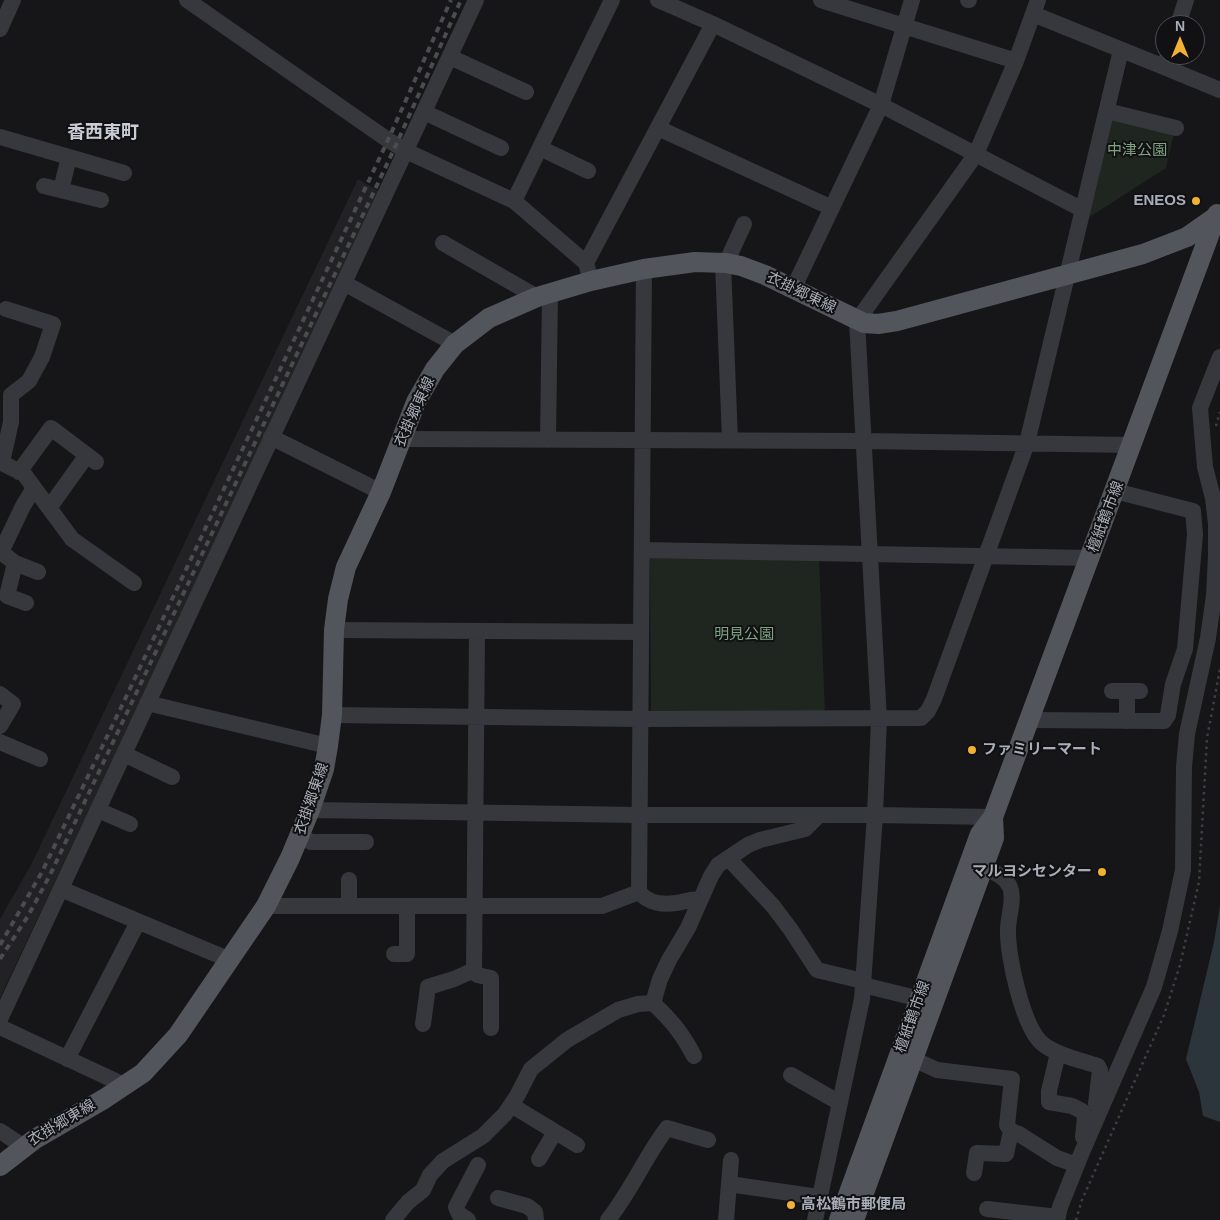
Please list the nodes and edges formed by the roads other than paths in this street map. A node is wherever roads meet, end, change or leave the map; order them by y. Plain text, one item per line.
1 (13, 0) edge
2 (476, 0) edge
3 (612, 0) edge
4 (658, 0) edge
5 (821, 0) edge
6 (912, 0) edge
7 (1186, 0) edge
8 (193, 2) edge
9 (1036, 7) edge
10 (1181, 15) edge
11 (713, 24) junction
12 (905, 26) junction
13 (0, 29) edge
14 (1121, 50) junction
15 (450, 57) junction
16 (1155, 58) edge
17 (1016, 61) junction
18 (1173, 65) edge
19 (1220, 90) edge
20 (526, 92) dead end
21 (881, 105) junction
22 (424, 112) junction
23 (1107, 112) junction
24 (658, 128) junction
25 (1176, 128) dead end
26 (0, 137) edge
27 (501, 148) dead end
28 (540, 148) junction
29 (406, 151) junction
30 (976, 154) junction
31 (69, 157) junction
32 (588, 171) dead end
33 (124, 173) dead end
34 (44, 186) dead end
35 (61, 190) junction
36 (101, 200) dead end
37 (514, 201) junction
38 (832, 208) junction
39 (1083, 210) junction
40 (1219, 212) edge
41 (744, 224) dead end
42 (443, 243) dead end
43 (724, 263) junction
44 (644, 270) junction
45 (588, 272) junction
46 (1068, 273) junction
47 (344, 283) junction
48 (793, 289) junction
49 (544, 295) junction
50 (6, 309) dead end
51 (857, 320) junction
52 (455, 344) junction
53 (1220, 357) edge
54 (271, 437) junction
55 (400, 440) junction
56 (548, 440) junction
57 (643, 440) junction
58 (730, 440) junction
59 (863, 441) junction
60 (1027, 443) junction
61 (1133, 445) junction
62 (1, 462) edge
63 (1205, 467) junction
64 (19, 472) junction
65 (1220, 479) edge
66 (34, 488) junction
67 (1115, 491) junction
68 (381, 492) junction
69 (49, 508) junction
70 (642, 550) junction
71 (870, 555) junction
72 (986, 557) junction
73 (1090, 558) junction
74 (15, 562) junction
75 (38, 572) dead end
76 (134, 583) dead end
77 (26, 603) dead end
78 (334, 630) junction
79 (477, 631) junction
80 (641, 632) junction
81 (1127, 691) dead end
82 (0, 694) edge
83 (147, 703) junction
84 (332, 715) junction
85 (477, 717) junction
86 (640, 719) junction
87 (879, 719) junction
88 (1029, 720) junction
89 (1127, 721) junction
90 (0, 726) edge
91 (0, 742) edge
92 (328, 746) junction
93 (124, 754) junction
94 (40, 759) dead end
95 (172, 777) dead end
96 (98, 810) junction
97 (310, 810) junction
98 (476, 813) junction
99 (639, 815) junction
100 (819, 815) junction
101 (874, 815) junction
102 (993, 817) junction
103 (130, 824) dead end
104 (299, 836) junction
105 (366, 842) dead end
106 (728, 858) junction
107 (983, 867) junction
108 (349, 880) dead end
109 (60, 889) junction
110 (639, 892) junction
111 (700, 900) junction
112 (266, 906) junction
113 (349, 906) junction
114 (407, 906) junction
115 (475, 906) junction
116 (138, 922) junction
117 (394, 954) dead end
118 (230, 960) junction
119 (474, 970) junction
120 (863, 983) junction
121 (920, 999) junction
122 (652, 1003) junction
123 (0, 1019) edge
124 (423, 1024) dead end
125 (0, 1027) edge
126 (491, 1028) dead end
127 (1058, 1053) junction
128 (694, 1056) dead end
129 (67, 1059) junction
130 (913, 1060) junction
131 (791, 1075) dead end
132 (124, 1085) junction
133 (840, 1103) junction
134 (511, 1105) junction
135 (1095, 1122) junction
136 (0, 1130) edge
137 (1010, 1131) junction
138 (555, 1132) junction
139 (708, 1140) dead end
140 (1086, 1144) junction
141 (576, 1145) dead end
142 (24, 1146) junction
143 (539, 1159) dead end
144 (731, 1160) dead end
145 (478, 1164) dead end
146 (1077, 1165) junction
147 (0, 1166) edge
148 (974, 1173) dead end
149 (728, 1184) junction
150 (818, 1197) junction
151 (498, 1198) dead end
152 (987, 1209) dead end
153 (1057, 1219) edge
154 (393, 1220) edge
155 (468, 1220) edge
156 (536, 1220) edge
157 (608, 1220) edge
158 (726, 1220) edge
159 (815, 1220) edge
160 (839, 1220) edge
161 (854, 1220) edge

1 - 13 street
2 - 15 street
3 - 28 street
4 - 11 street
5 - 12 street
6 - 12 street
7 - 10 street
8 - 29 street
9 - 14 street
9 - 17 street
11 - 21 street
11 - 24 street
12 - 17 street
12 - 21 street
14 - 16 street
14 - 23 street
15 - 20 street
15 - 22 street
17 - 30 street
18 - 19 street
21 - 30 street
21 - 38 street
22 - 27 street
22 - 29 street
23 - 25 street
23 - 39 street
24 - 38 street
24 - 45 street
26 - 31 street
28 - 32 street
28 - 37 street
29 - 37 street
29 - 47 street
30 - 39 street
30 - 51 street
31 - 33 street
31 - 35 street
34 - 35 street
35 - 36 street
37 - 45 street
38 - 48 street
39 - 46 street
40 - 46 main road, 衣掛郷東線
40 - 61 main road, 檀紙鶴市線
41 - 43 street
42 - 49 street
43 - 44 main road, 衣掛郷東線
43 - 48 main road, 衣掛郷東線
43 - 58 street
44 - 45 main road, 衣掛郷東線
44 - 57 street
45 - 49 main road, 衣掛郷東線
46 - 51 main road, 衣掛郷東線
46 - 60 street
47 - 52 street
47 - 54 street
48 - 51 main road, 衣掛郷東線
49 - 52 main road, 衣掛郷東線
49 - 56 street
50 - 62 street
51 - 59 street
52 - 55 main road, 衣掛郷東線
53 - 63 street
54 - 68 street
54 - 83 street
55 - 56 street
55 - 68 main road, 衣掛郷東線
56 - 57 street
57 - 58 street
57 - 70 street
58 - 59 street
59 - 60 street
59 - 71 street
60 - 61 street
60 - 72 street
61 - 67 main road, 檀紙鶴市線
62 - 64 street
63 - 65 street
63 - 135 street
64 - 66 street
64 - 69 street
66 - 69 street
66 - 74 street
67 - 73 main road, 檀紙鶴市線
67 - 89 street
68 - 78 main road, 衣掛郷東線
69 - 76 street
70 - 71 street
70 - 80 street
71 - 72 street
71 - 87 street
72 - 73 street
72 - 87 street
73 - 88 main road, 檀紙鶴市線
74 - 75 street
74 - 77 street
78 - 79 street
78 - 84 main road, 衣掛郷東線
79 - 80 street
79 - 85 street
80 - 86 street
81 - 89 street
82 - 90 street
83 - 92 street
83 - 93 street
84 - 85 street
84 - 92 main road, 衣掛郷東線
85 - 86 street
85 - 98 street
86 - 87 street
86 - 99 street
87 - 101 street
88 - 89 street
88 - 102 main road, 檀紙鶴市線
91 - 94 street
92 - 97 main road, 衣掛郷東線
93 - 95 street
93 - 96 street
96 - 103 street
96 - 109 street
97 - 98 street
97 - 104 main road, 衣掛郷東線
98 - 99 street
98 - 115 street
99 - 100 street
99 - 110 street
100 - 101 street
100 - 106 street
101 - 102 street
101 - 120 street
102 - 107 main road, 檀紙鶴市線
102 - 121 main road, 檀紙鶴市線
104 - 105 street
104 - 112 main road, 衣掛郷東線
106 - 111 street
106 - 120 street
107 - 127 street
107 - 130 main road, 檀紙鶴市線
108 - 113 street
109 - 116 street
109 - 123 street
110 - 111 street
110 - 115 street
111 - 122 street
112 - 113 street
112 - 118 main road, 衣掛郷東線
113 - 114 street
114 - 115 street
114 - 117 street
115 - 119 street
116 - 118 street
116 - 129 street
118 - 132 main road, 衣掛郷東線
119 - 124 street
119 - 126 street
120 - 121 street
120 - 133 street
121 - 160 main road, 檀紙鶴市線
122 - 128 street
122 - 134 street
125 - 129 street
127 - 135 street
127 - 140 street
129 - 132 street
130 - 137 street
130 - 161 main road, 檀紙鶴市線
131 - 133 street
132 - 142 main road, 衣掛郷東線
133 - 150 street
134 - 138 street
134 - 154 street
135 - 140 street
136 - 142 street
137 - 146 street
137 - 148 street
138 - 141 street
138 - 143 street
139 - 157 street
140 - 146 street
142 - 147 main road, 衣掛郷東線
144 - 149 street
145 - 155 street
146 - 153 street
149 - 150 street
149 - 158 street
150 - 159 street
151 - 156 street
152 - 153 street

